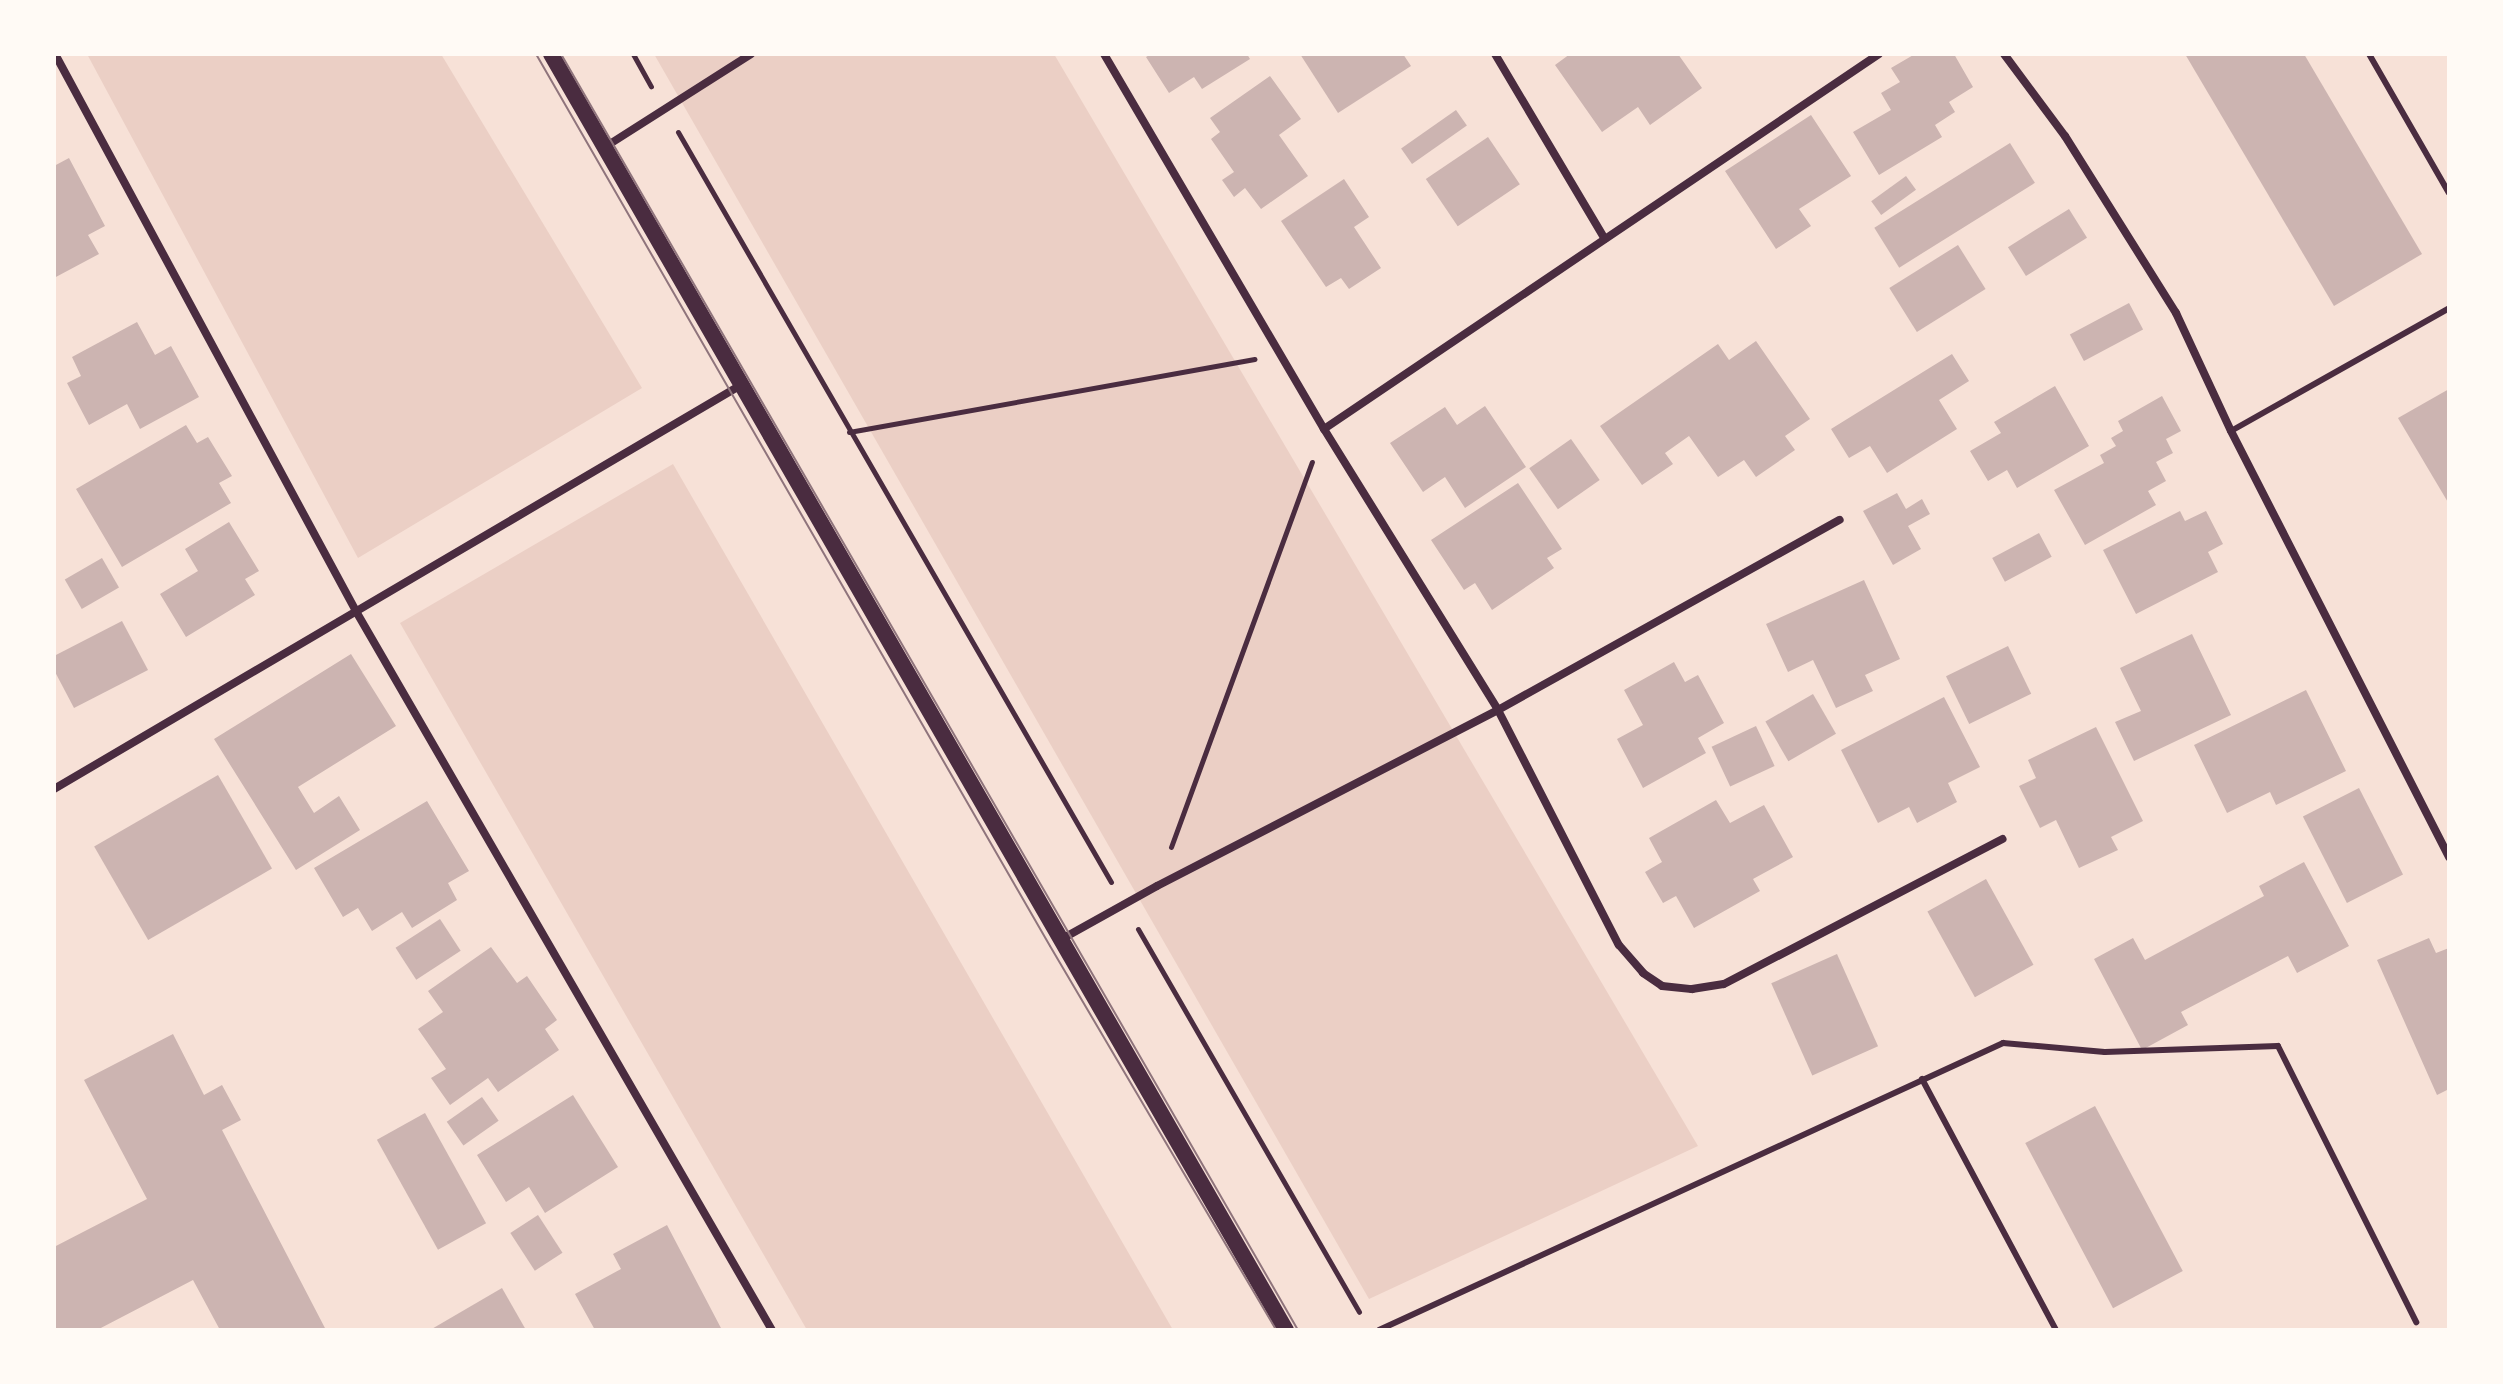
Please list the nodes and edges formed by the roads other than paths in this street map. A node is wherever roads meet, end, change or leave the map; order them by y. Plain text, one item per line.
1 (55, 54) edge
2 (551, 54) edge
3 (751, 54) edge
4 (1104, 54) edge
5 (1495, 54) edge
6 (1879, 54) edge
7 (2004, 54) edge
8 (2369, 54) edge
9 (605, 147) junction
10 (2449, 193) edge
11 (1605, 239) junction
12 (2449, 308) edge
13 (741, 385) junction
14 (1324, 429) junction
15 (2231, 431) junction
16 (1840, 520) dead end
17 (357, 613) junction
18 (1498, 710) junction
19 (54, 789) edge
20 (2002, 839) dead end
21 (2449, 857) edge
22 (1060, 940) junction
23 (1922, 1079) junction
24 (2416, 1322) dead end
25 (772, 1330) edge
26 (1286, 1330) edge
27 (1379, 1330) edge
28 (2056, 1330) edge

1 - 17 street
2 - 9 main road
3 - 9 street
4 - 14 street
5 - 11 street
6 - 11 street
7 - 15 street
8 - 10 lane
9 - 13 main road
11 - 14 street
12 - 15 lane
13 - 17 street
13 - 22 main road
14 - 18 street
15 - 21 street
16 - 18 street
17 - 19 street
17 - 25 street
18 - 20 street
18 - 22 street
22 - 26 main road
23 - 24 lane
23 - 27 lane
23 - 28 lane

